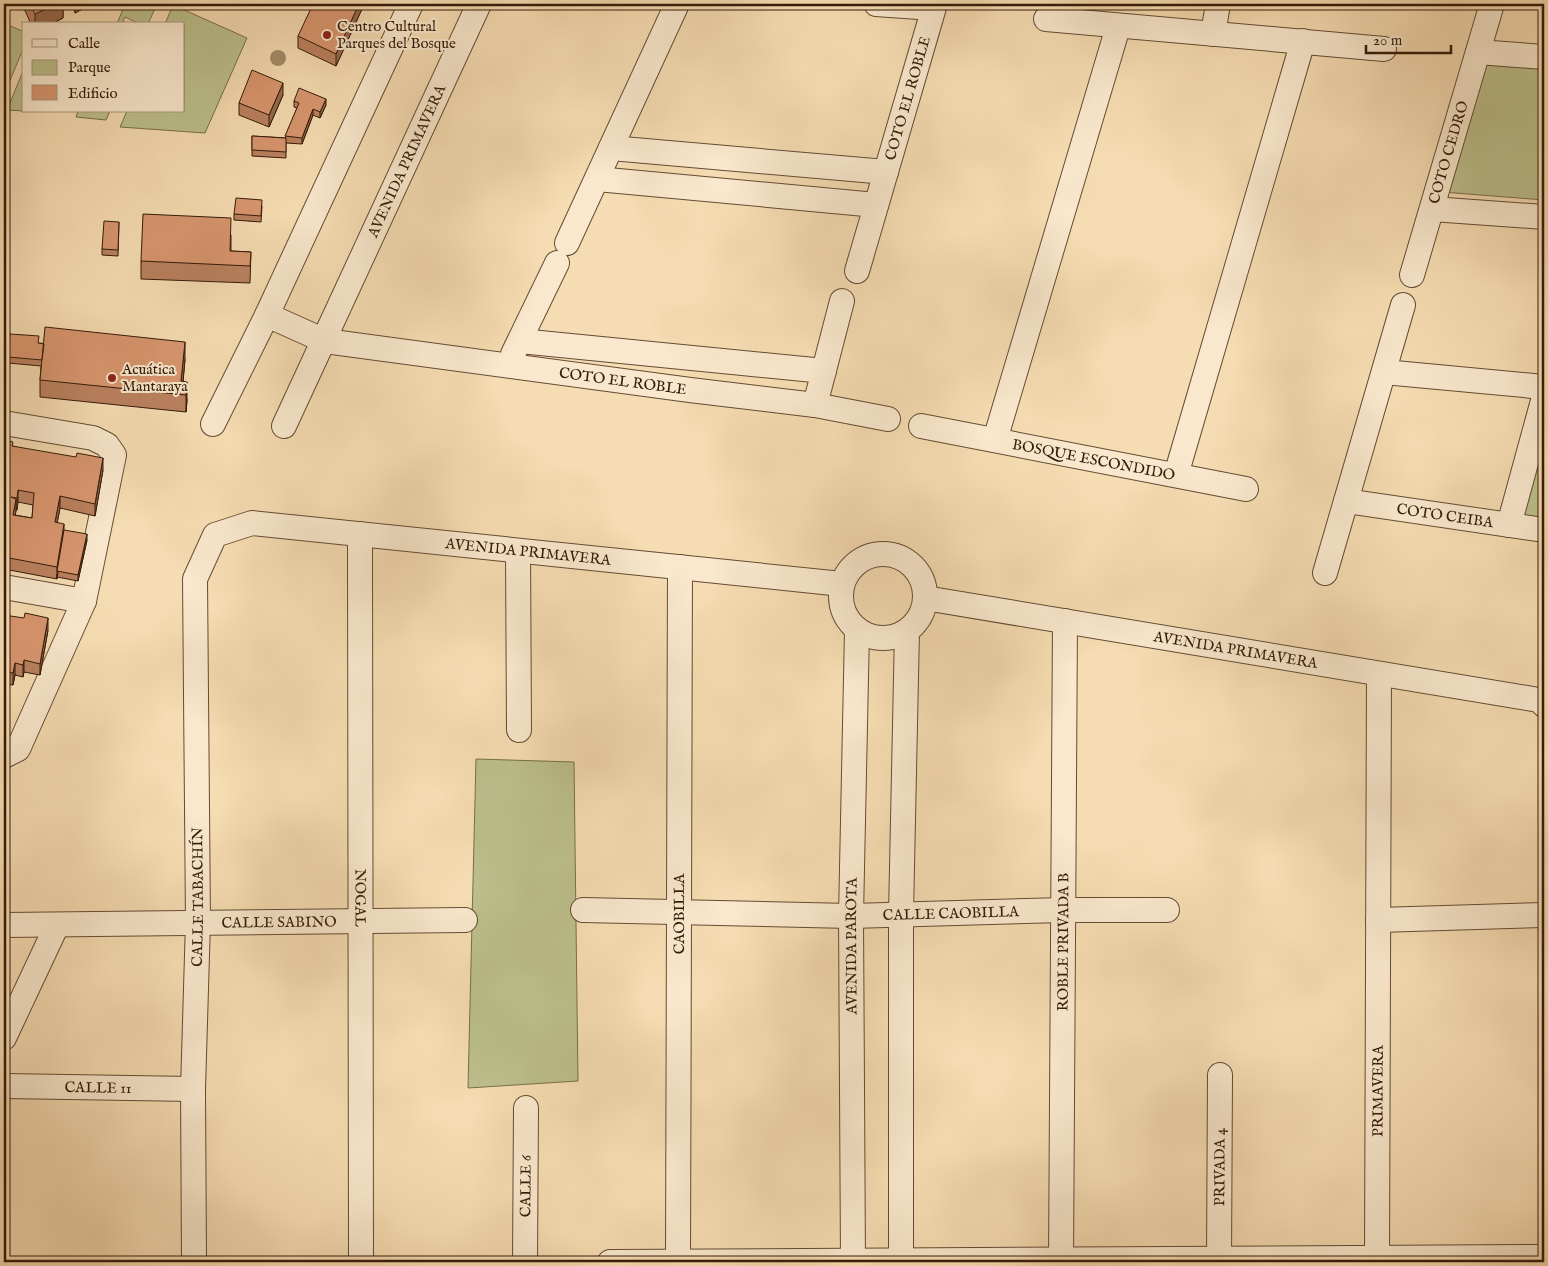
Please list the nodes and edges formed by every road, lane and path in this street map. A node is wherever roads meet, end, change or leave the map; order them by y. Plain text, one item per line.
1 (411, 4) edge
2 (479, 4) edge
3 (677, 4) edge
4 (876, 4) edge
5 (1218, 4) edge
6 (1492, 4) edge
7 (934, 6) edge
8 (1046, 19) dead end
9 (1118, 27) junction
10 (1213, 34) junction
11 (1303, 41) junction
12 (1384, 48) dead end
13 (1478, 52) junction
14 (1544, 57) edge
15 (611, 148) junction
16 (886, 172) junction
17 (597, 178) junction
18 (876, 204) junction
19 (1432, 209) junction
20 (1544, 217) edge
21 (857, 271) dead end
22 (1412, 276) dead end
23 (842, 301) dead end
24 (1403, 305) dead end
25 (267, 315) junction
26 (324, 341) junction
27 (520, 341) junction
28 (508, 366) junction
29 (824, 371) junction
30 (1384, 372) junction
31 (1544, 387) edge
32 (1544, 397) edge
33 (815, 405) junction
34 (888, 419) dead end
35 (4, 423) edge
36 (213, 424) dead end
37 (284, 426) dead end
38 (921, 426) dead end
39 (995, 440) junction
40 (1176, 475) junction
41 (1246, 489) dead end
42 (1346, 501) junction
43 (1509, 524) junction
44 (1544, 530) edge
45 (360, 534) junction
46 (214, 535) joint
47 (518, 550) junction
48 (680, 567) junction
49 (1325, 573) dead end
50 (842, 584) junction
51 (4, 587) edge
52 (925, 598) junction
53 (84, 600) junction
54 (1065, 621) junction
55 (857, 630) junction
56 (907, 631) junction
57 (1378, 674) junction
58 (1544, 705) edge
59 (519, 730) dead end
60 (4, 756) edge
61 (583, 910) dead end
62 (1064, 910) junction
63 (1167, 910) dead end
64 (679, 912) junction
65 (901, 914) junction
66 (851, 916) junction
67 (1544, 916) edge
68 (362, 920) junction
69 (465, 920) dead end
70 (1378, 920) junction
71 (198, 922) junction
72 (4, 925) edge
73 (57, 925) junction
74 (4, 1038) edge
75 (1220, 1075) dead end
76 (4, 1086) edge
77 (193, 1089) junction
78 (526, 1108) dead end
79 (1544, 1257) edge
80 (1377, 1260) edge
81 (901, 1261) edge
82 (1062, 1261) edge
83 (1219, 1261) edge
84 (194, 1262) edge
85 (361, 1262) edge
86 (525, 1262) edge
87 (610, 1262) edge
88 (678, 1262) edge
89 (853, 1262) edge

1 - 25 street
2 - 26 street, AVENIDA PRIMAVERA
3 - 15 street
4 - 7 street, COTO EL ROBLE
5 - 10 street
6 - 13 street, COTO CEDRO
7 - 16 street, COTO EL ROBLE
8 - 9 street
9 - 10 street
9 - 39 street, BOSQUE ESCONDIDO
10 - 11 street
11 - 12 street
11 - 40 street, BOSQUE ESCONDIDO
13 - 14 street
13 - 19 street, COTO CEDRO
15 - 16 street
15 - 17 street
16 - 18 street, COTO EL ROBLE
17 - 18 street
17 - 27 street
18 - 21 street, COTO EL ROBLE
19 - 20 street, COTO CEDRO
19 - 22 street
23 - 29 street
24 - 30 street
25 - 26 street
25 - 36 street
26 - 28 street, COTO EL ROBLE
26 - 37 street, AVENIDA PRIMAVERA
27 - 28 street
27 - 29 street
28 - 33 street, COTO EL ROBLE
29 - 33 street
30 - 31 street
30 - 42 street
32 - 43 street
33 - 34 street, COTO EL ROBLE
35 - 53 street
38 - 39 street
39 - 40 street, BOSQUE ESCONDIDO
40 - 41 street
42 - 43 street, COTO CEIBA
42 - 49 street
43 - 44 street, COTO CEIBA
45 - 46 street, AVENIDA PRIMAVERA
45 - 47 street, AVENIDA PRIMAVERA
45 - 68 street, NOGAL
46 - 71 street, CALLE TABACHÍN
47 - 48 street, AVENIDA PRIMAVERA
47 - 59 street
48 - 50 street, AVENIDA PRIMAVERA
48 - 64 street, CAOBILLA
50 - 52 street
50 - 55 street
51 - 53 street
52 - 54 street, AVENIDA PRIMAVERA
52 - 56 street
53 - 60 street
54 - 57 street, AVENIDA PRIMAVERA
54 - 62 street, ROBLE PRIVADA B
55 - 56 street
55 - 66 street, AVENIDA PAROTA
56 - 65 street
57 - 58 street, AVENIDA PRIMAVERA
57 - 70 street, PRIMAVERA
61 - 64 street, CALLE CAOBILLA
62 - 63 street, CALLE CAOBILLA
62 - 65 street, CALLE CAOBILLA
62 - 82 street, ROBLE PRIVADA B
64 - 66 street, CALLE CAOBILLA
64 - 88 street, CAOBILLA
65 - 66 street, CALLE CAOBILLA
65 - 81 street
66 - 89 street, AVENIDA PAROTA
67 - 70 street
68 - 69 street, CALLE SABINO
68 - 71 street, CALLE SABINO
68 - 85 street, NOGAL
70 - 80 street, PRIMAVERA
71 - 73 street, CALLE SABINO
71 - 77 street, CALLE TABACHÍN
72 - 73 street, CALLE SABINO
73 - 74 street
75 - 83 street, PRIVADA 4
76 - 77 street, CALLE 11
77 - 84 street, CALLE TABACHÍN
78 - 86 street, CALLE 6
79 - 80 street
80 - 83 street
81 - 82 street
81 - 89 street
82 - 83 street
87 - 88 street
88 - 89 street

